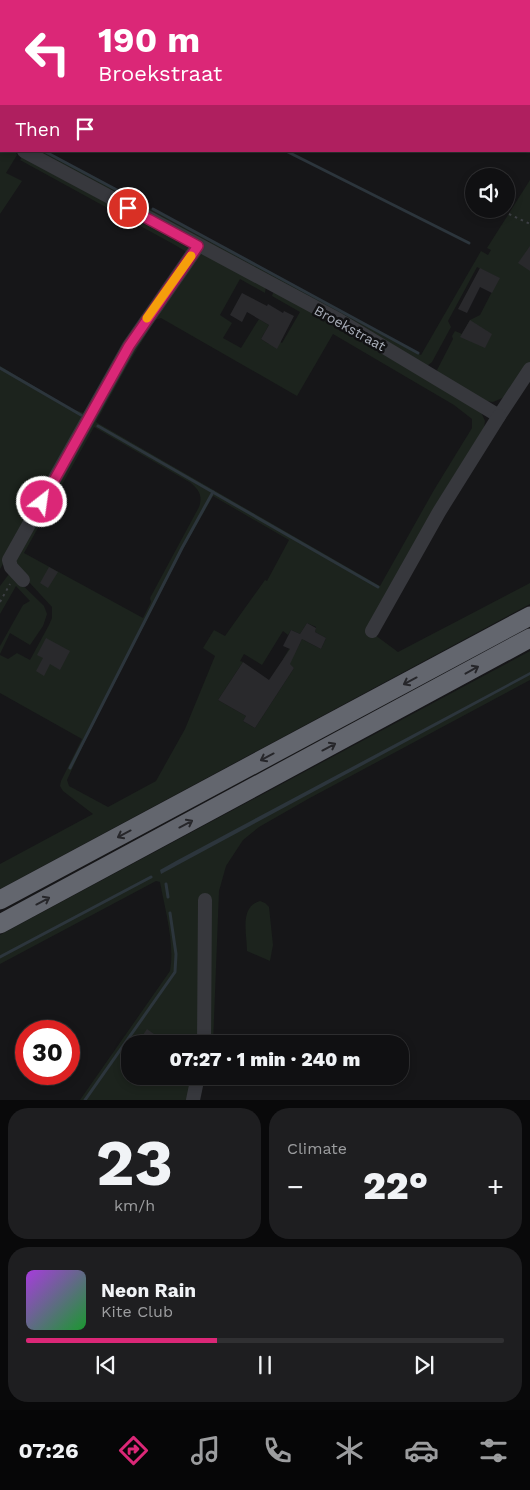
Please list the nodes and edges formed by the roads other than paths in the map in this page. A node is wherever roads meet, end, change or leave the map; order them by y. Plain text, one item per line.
1 (26, 152) edge
2 (198, 246) junction
3 (530, 369) edge
4 (499, 416) junction
5 (20, 576) road end
6 (530, 616) edge
7 (372, 631) dead end
8 (530, 638) edge
9 (0, 900) edge
10 (205, 900) dead end
11 (0, 924) edge
12 (204, 1035) edge
13 (196, 1085) edge
14 (193, 1100) edge

1 - 2 street, Broekstraat
2 - 4 street, Broekstraat
2 - 5 street
3 - 4 street
4 - 7 street
6 -> 9 highway
11 -> 8 highway
10 - 12 street
13 - 14 street

